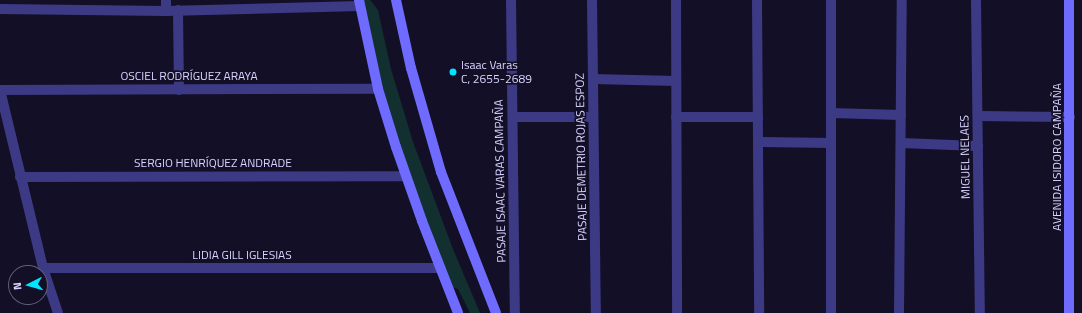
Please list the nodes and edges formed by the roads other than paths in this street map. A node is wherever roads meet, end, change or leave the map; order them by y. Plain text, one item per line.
1 (166, 0) edge
2 (396, 0) edge
3 (511, 0) edge
4 (592, 0) edge
5 (676, 0) edge
6 (757, 0) edge
7 (831, 0) edge
8 (902, 0) edge
9 (976, 0) edge
10 (1069, 0) edge
11 (360, 3) edge
12 (0, 9) edge
13 (178, 10) junction
14 (166, 11) junction
15 (593, 79) junction
16 (676, 81) junction
17 (378, 88) junction
18 (0, 90) edge
19 (179, 90) junction
20 (831, 113) junction
21 (901, 115) junction
22 (978, 116) junction
23 (513, 117) junction
24 (593, 117) junction
25 (676, 117) junction
26 (758, 117) junction
27 (1070, 117) junction
28 (758, 142) junction
29 (901, 142) junction
30 (831, 143) junction
31 (978, 146) junction
32 (406, 176) junction
33 (20, 177) junction
34 (42, 265) edge
35 (48, 268) edge
36 (440, 268) junction
37 (48, 283) edge
38 (58, 313) edge
39 (458, 313) edge
40 (496, 313) edge
41 (515, 313) edge
42 (596, 313) edge
43 (677, 313) edge
44 (759, 313) edge
45 (831, 313) edge
46 (900, 313) edge
47 (980, 313) edge
48 (1070, 313) edge

1 - 14 street
2 - 40 street
3 - 23 street, PASAJE ISAAC VARAS CAMPAÑA
4 - 15 street, PASAJE DEMETRIO ROJAS ESPOZ
5 - 16 street
6 - 26 street
7 - 20 street
8 - 21 street
9 - 22 street, MIGUEL NELAES
10 - 27 street, AVENIDA ISIDORO CAMPAÑA
11 - 13 street
11 - 17 street
12 - 14 street
13 - 14 street
13 - 19 street
15 - 16 street
15 - 24 street, PASAJE DEMETRIO ROJAS ESPOZ
16 - 25 street
17 - 19 street, OSCIEL RODRÍGUEZ ARAYA
17 - 32 street
18 - 19 street, OSCIEL RODRÍGUEZ ARAYA
18 - 33 street
20 - 21 street
20 - 30 street
21 - 29 street
22 - 27 street
22 - 31 street, MIGUEL NELAES
23 - 24 street
23 - 41 street, PASAJE ISAAC VARAS CAMPAÑA
24 - 42 street, PASAJE DEMETRIO ROJAS ESPOZ
25 - 26 street
25 - 43 street
26 - 28 street
27 - 48 street, AVENIDA ISIDORO CAMPAÑA
28 - 30 street
28 - 44 street
29 - 31 street
29 - 46 street
30 - 45 street
31 - 47 street, MIGUEL NELAES
32 - 33 street, SERGIO HENRÍQUEZ ANDRADE
32 - 36 street
33 - 34 street
35 - 36 street, LIDIA GILL IGLESIAS
36 - 39 street
37 - 38 street

